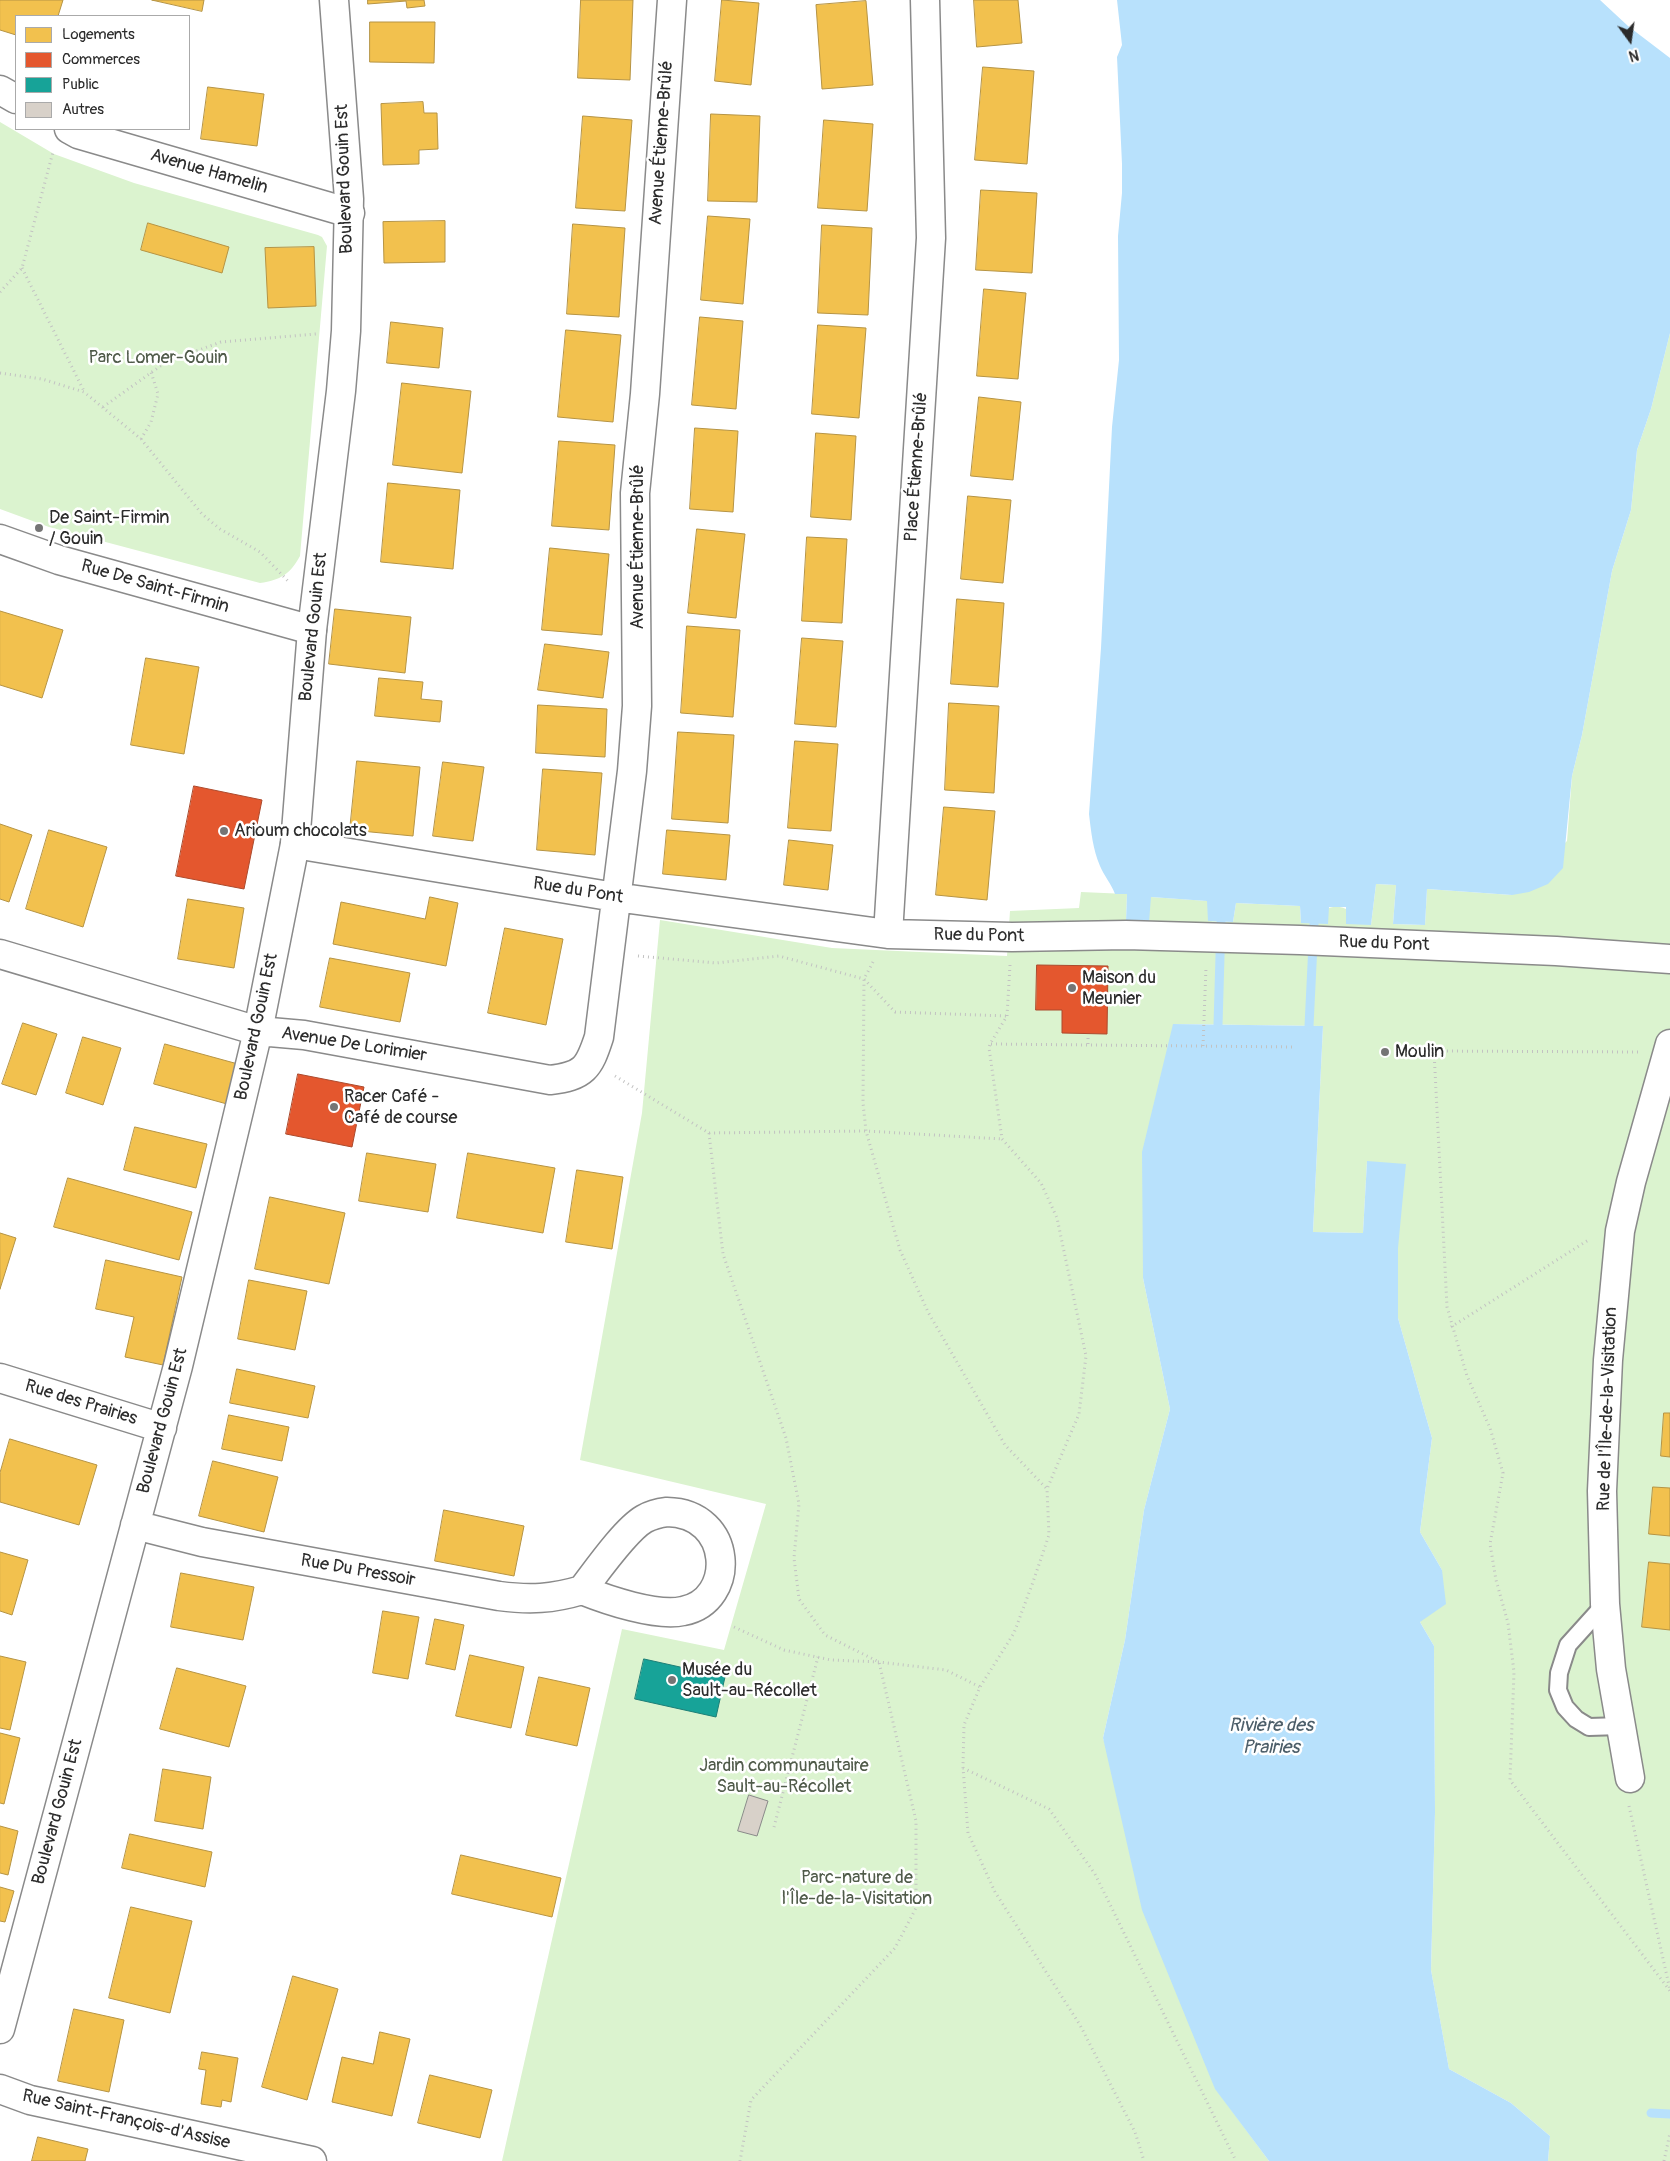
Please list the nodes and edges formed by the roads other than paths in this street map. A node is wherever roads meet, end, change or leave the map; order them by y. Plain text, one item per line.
1 (334, 0) edge
2 (672, 0) edge
3 (925, 0) edge
4 (0, 90) edge
5 (15, 98) edge
6 (62, 138) edge
7 (350, 213) junction
8 (0, 539) edge
9 (312, 630) junction
10 (295, 844) junction
11 (615, 897) junction
12 (888, 934) junction
13 (0, 954) edge
14 (1670, 959) edge
15 (258, 1030) junction
16 (1658, 1047) edge
17 (592, 1061) joint
18 (0, 1378) edge
19 (162, 1428) junction
20 (135, 1525) junction
21 (582, 1590) junction
22 (1605, 1604) junction
23 (1621, 1726) junction
24 (1630, 1778) road end
25 (0, 2029) edge
26 (0, 2089) edge
27 (312, 2161) edge

1 - 7 street, Boulevard Gouin Est
2 - 11 street, Avenue Étienne-Brûlé
3 - 12 street, Place Étienne-Brûlé
4 - 5 street
6 - 7 street, Avenue Hamelin
7 - 9 street, Boulevard Gouin Est
8 - 9 street, Rue De Saint-Firmin
9 - 10 street, Boulevard Gouin Est
10 - 11 street, Rue du Pont
10 - 15 street, Boulevard Gouin Est
11 - 12 street, Rue du Pont
11 - 17 street, Avenue Étienne-Brûlé
12 - 14 street, Rue du Pont
13 - 15 street, Avenue De Lorimier
15 - 17 street, Avenue De Lorimier
15 - 19 street, Boulevard Gouin Est
16 - 22 street, Rue de l'Île-de-la-Visitation
18 - 19 street, Rue des Prairies
19 - 20 street, Boulevard Gouin Est
20 - 21 street, Rue Du Pressoir
20 - 25 street, Boulevard Gouin Est
21 - 21 street
22 - 23 street, Rue de l'Île-de-la-Visitation
22 - 23 lane
23 - 24 street, Rue de l'Île-de-la-Visitation
26 - 27 street, Rue Saint-François-d'Assise

